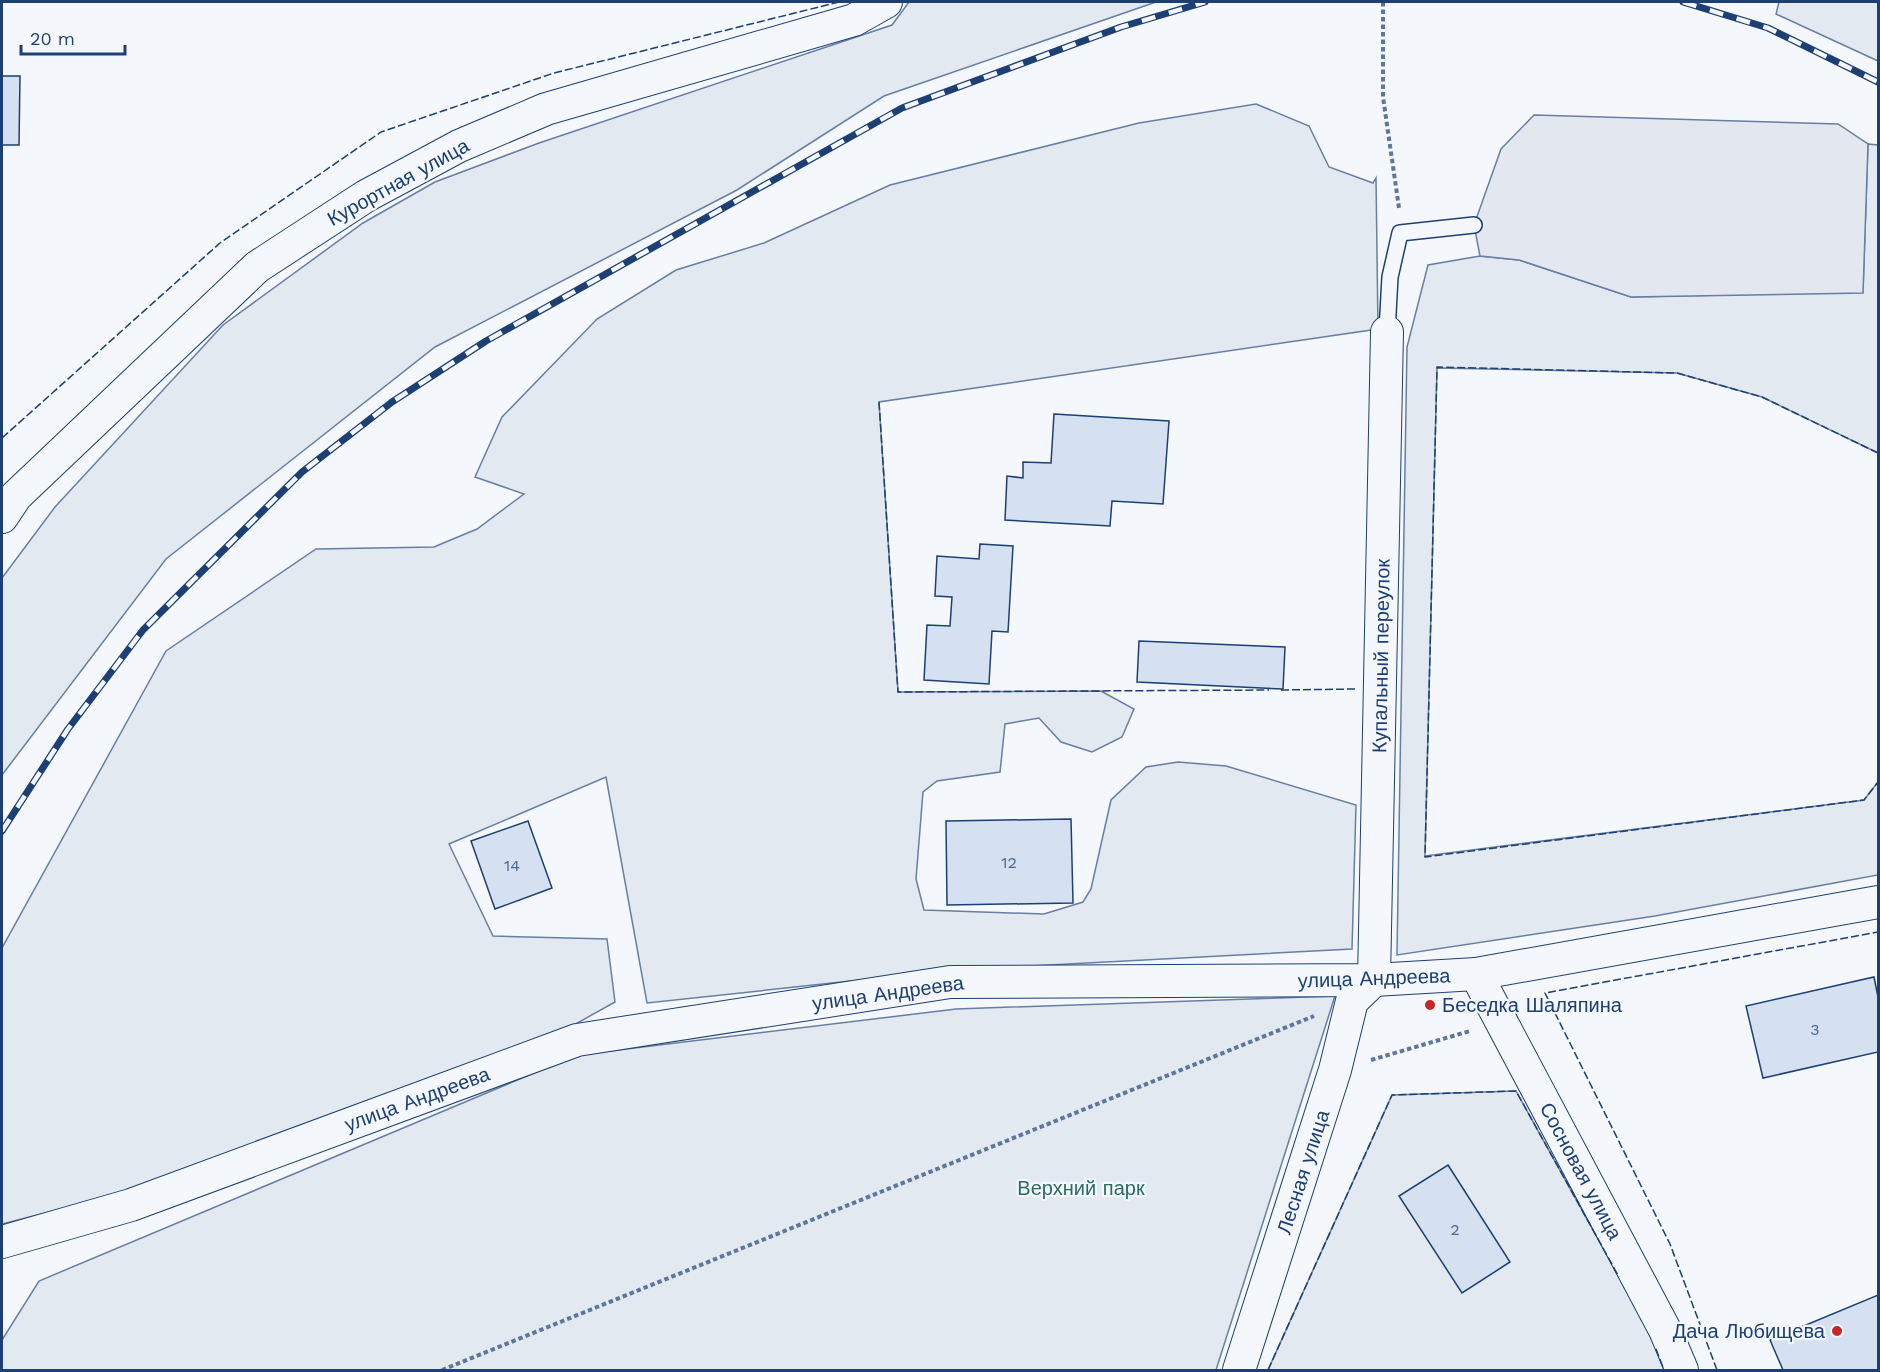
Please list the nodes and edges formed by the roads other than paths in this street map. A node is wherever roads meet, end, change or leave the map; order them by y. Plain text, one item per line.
1 (886, 2) edge
2 (1474, 225) dead end
3 (1387, 332) joint
4 (6, 502) edge
5 (1878, 902) edge
6 (1476, 974) junction
7 (1363, 990) junction
8 (2, 1242) edge
9 (1239, 1371) edge
10 (1682, 1371) edge

1 - 4 street, Курортная улица
2 - 3 lane
3 - 7 street, Купальный переулок
5 - 6 street, улица Андреева
6 - 7 street, улица Андреева
6 - 10 street, Сосновая улица
7 - 8 street, улица Андреева
7 - 9 street, Лесная улица

